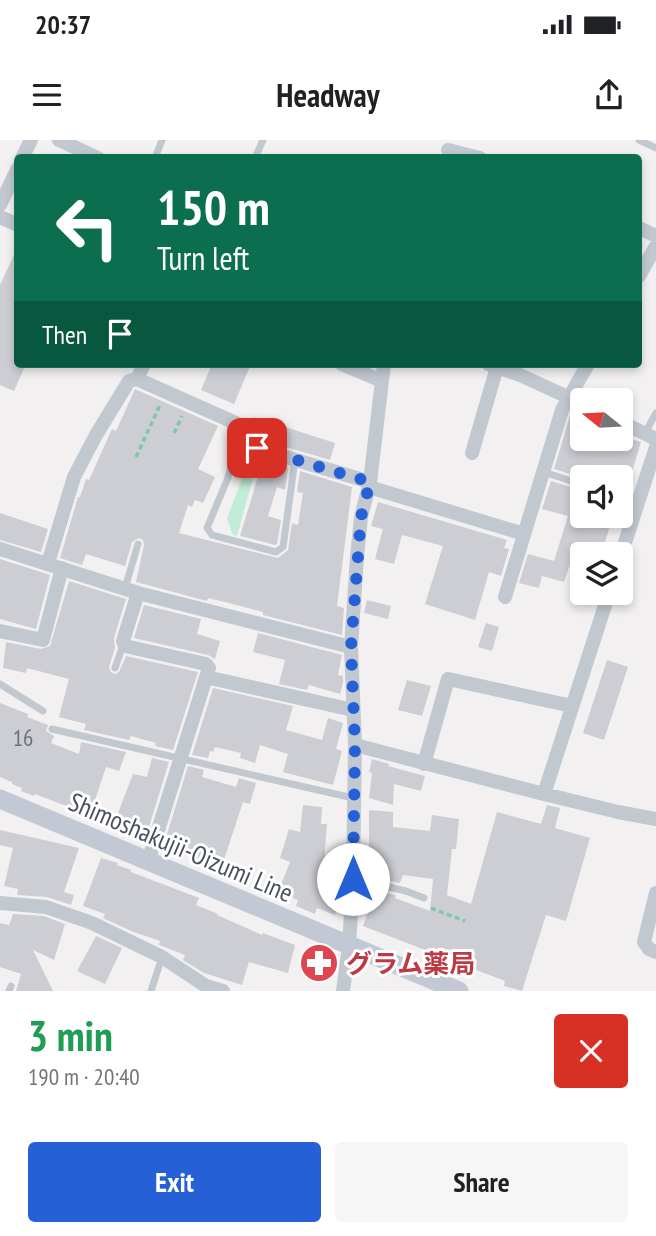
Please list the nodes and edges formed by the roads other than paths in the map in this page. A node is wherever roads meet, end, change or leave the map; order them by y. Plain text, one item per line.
1 (59, 140) edge
2 (639, 140) edge
3 (656, 148) edge
4 (448, 149) edge
5 (89, 154) edge
6 (466, 154) edge
7 (14, 176) edge
8 (0, 205) edge
9 (656, 246) edge
10 (642, 271) edge
11 (142, 368) edge
12 (351, 368) edge
13 (384, 368) edge
14 (493, 368) edge
15 (498, 368) edge
16 (587, 368) edge
17 (137, 379) junction
18 (382, 381) junction
19 (580, 388) edge
20 (570, 398) edge
21 (570, 405) edge
22 (656, 413) edge
23 (634, 428) edge
24 (651, 436) edge
25 (239, 443) junction
26 (656, 447) edge
27 (472, 453) dead end
28 (295, 459) junction
29 (543, 472) junction
30 (570, 481) edge
31 (370, 484) junction
32 (633, 501) edge
33 (638, 502) junction
34 (524, 534) junction
35 (625, 542) edge
36 (138, 544) dead end
37 (0, 549) edge
38 (55, 565) junction
39 (131, 591) junction
40 (505, 597) dead end
41 (605, 605) edge
42 (0, 631) edge
43 (124, 644) junction
44 (351, 647) junction
45 (115, 668) dead end
46 (206, 677) junction
47 (0, 684) edge
48 (572, 706) junction
49 (353, 710) junction
50 (43, 712) dead end
51 (52, 729) dead end
52 (355, 745) junction
53 (181, 760) junction
54 (424, 764) junction
55 (544, 794) junction
56 (354, 798) junction
57 (0, 799) edge
58 (656, 818) edge
59 (148, 862) junction
60 (353, 879) junction
61 (656, 893) edge
62 (424, 898) road end
63 (0, 903) edge
64 (349, 946) junction
65 (656, 952) edge
66 (162, 957) junction
67 (151, 991) edge
68 (223, 991) edge
69 (343, 991) edge
70 (459, 991) edge

1 - 5 street
2 - 3 lane
4 - 6 street
7 - 8 street
9 - 10 street
11 - 17 street
12 - 18 street
13 - 18 street
14 - 27 street
15 - 20 street
16 - 19 street
17 - 25 street
17 - 38 street
18 - 31 street
21 - 29 street
22 - 24 lane
23 - 24 street
25 - 28 street
25 - 28 lane
26 - 33 street
28 - 31 street
29 - 30 lane
29 - 34 street
31 - 34 street
31 - 44 street
32 - 33 lane
33 - 35 street
34 - 40 street
36 - 39 lane
37 - 38 street
38 - 39 street
38 - 42 street
39 - 43 street
39 - 44 street
41 - 48 street
43 - 45 lane
43 - 46 street
44 - 49 street
46 - 49 street
46 - 53 street
47 - 50 lane
48 - 54 street
48 - 55 street
49 - 52 street
51 - 53 lane
52 - 54 street
52 - 56 street
53 - 56 lane
53 - 59 street
54 - 55 street
55 - 58 street
56 - 60 street
57 - 59 main road, Shimoshakujii-Oizumi Line
59 - 64 main road, Shimoshakujii-Oizumi Line
60 - 62 lane
60 - 64 street
61 - 65 street
63 - 66 street
64 - 69 street
64 - 70 main road, Shimoshakujii-Oizumi Line
66 - 67 lane
66 - 68 street

